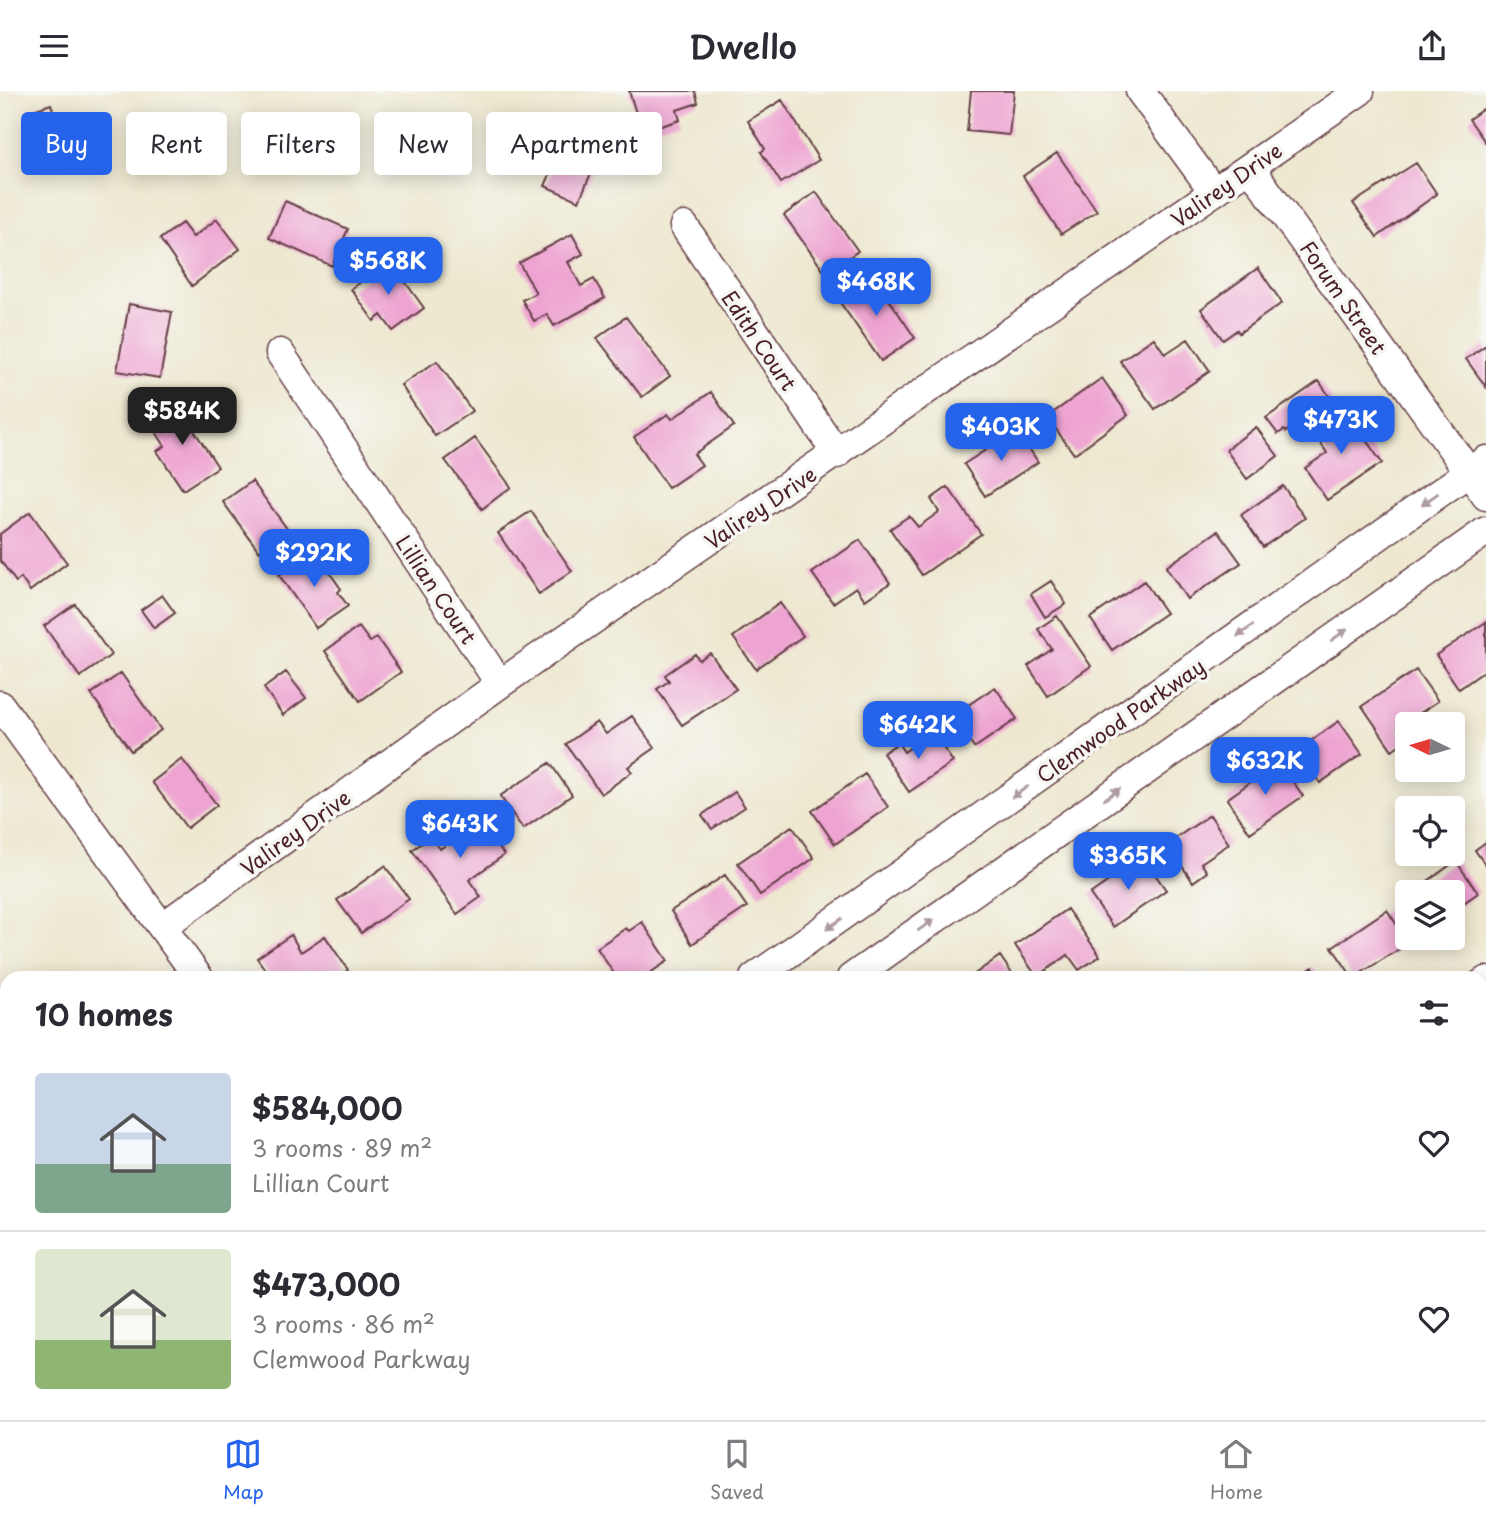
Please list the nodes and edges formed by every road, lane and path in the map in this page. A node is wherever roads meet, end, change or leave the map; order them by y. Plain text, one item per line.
1 (1140, 91) edge
2 (1360, 91) edge
3 (1250, 167) junction
4 (1214, 192) junction
5 (684, 226) dead end
6 (280, 353) dead end
7 (837, 454) junction
8 (1477, 466) edge
9 (1486, 496) edge
10 (1486, 531) edge
11 (500, 684) junction
12 (0, 705) edge
13 (162, 927) junction
14 (195, 971) edge
15 (764, 971) edge
16 (860, 971) edge

1 - 4 street
2 - 3 street, Valirey Drive
3 - 4 street, Valirey Drive
3 - 8 street, Forum Street
4 - 7 street, Valirey Drive
5 - 7 street, Edith Court
6 - 11 street, Lillian Court
7 - 11 street, Valirey Drive
8 - 9 street, Forum Street
8 -> 15 street, Clemwood Parkway
16 -> 10 street
11 - 13 street, Valirey Drive
12 - 13 street
13 - 14 street

